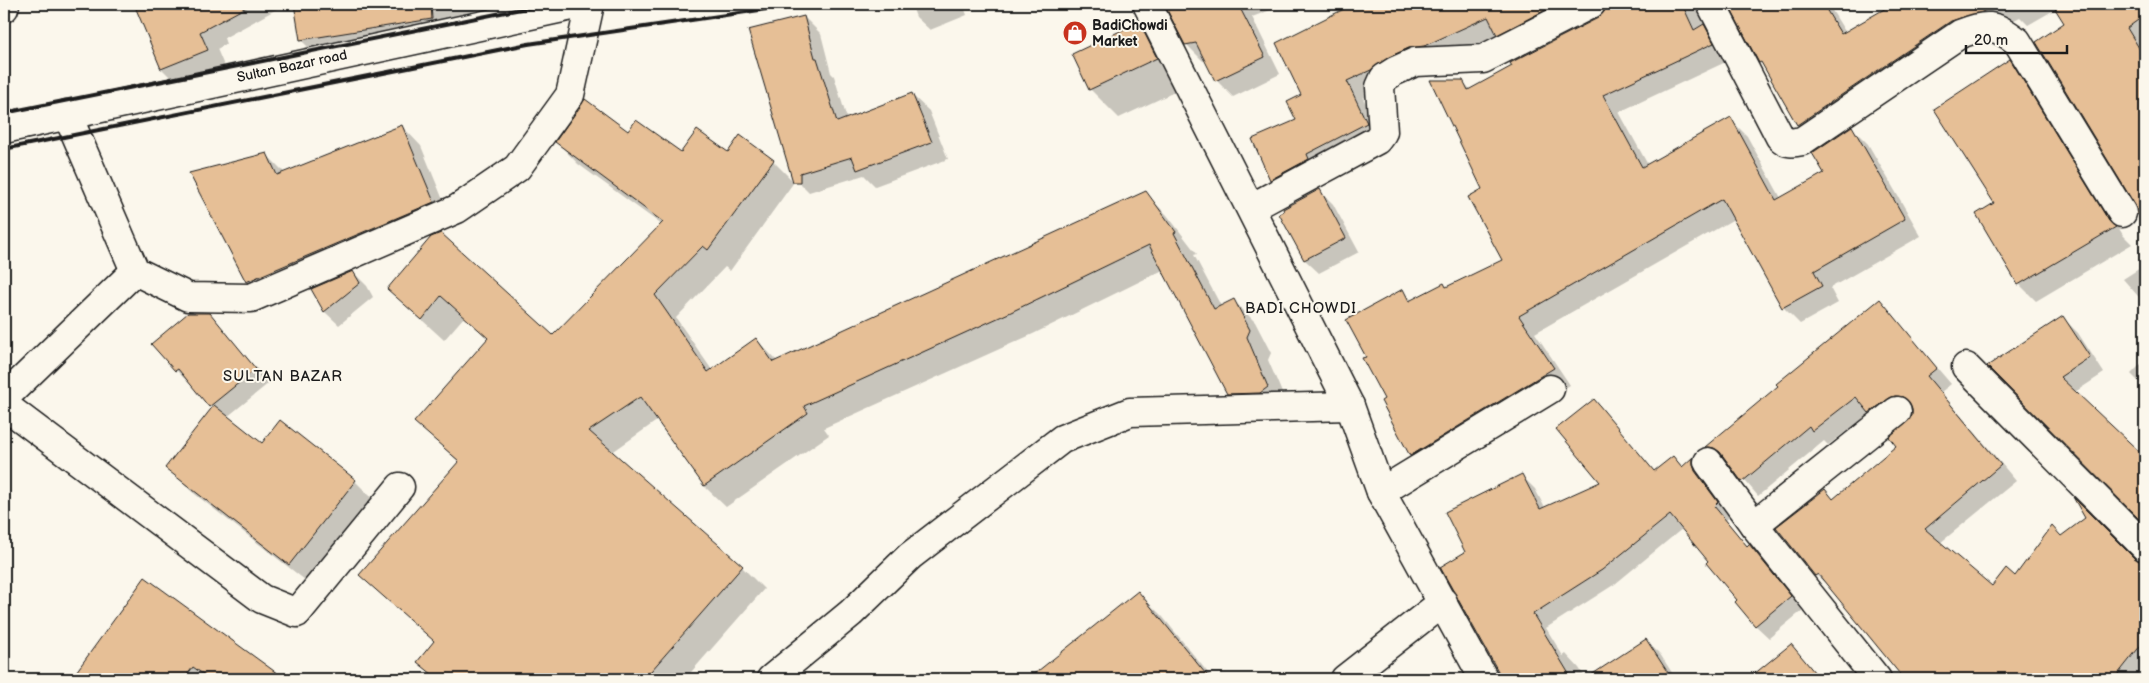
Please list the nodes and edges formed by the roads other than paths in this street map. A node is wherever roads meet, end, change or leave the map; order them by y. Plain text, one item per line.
1 (5, 4) edge
2 (581, 4) edge
3 (590, 4) edge
4 (1147, 4) edge
5 (1591, 4) edge
6 (1711, 4) edge
7 (4, 8) edge
8 (67, 114) junction
9 (4, 129) edge
10 (1251, 208) junction
11 (2122, 213) dead end
12 (135, 270) junction
13 (1966, 367) dead end
14 (1550, 389) dead end
15 (4, 398) edge
16 (4, 405) edge
17 (1350, 406) junction
18 (1897, 411) dead end
19 (1708, 462) dead end
20 (400, 487) dead end
21 (1381, 492) junction
22 (1754, 525) junction
23 (2145, 548) edge
24 (1443, 602) junction
25 (770, 679) edge
26 (1345, 679) edge
27 (1484, 679) edge
28 (1877, 679) edge

1 - 7 street
2 - 8 street, Sultan Bazar road
3 - 12 street
4 - 10 street
5 - 10 street
6 - 11 street
8 - 9 street, Sultan Bazar road
8 - 12 street
10 - 17 street
12 - 15 street
13 - 23 street
14 - 21 street
16 - 20 street
17 - 21 street
17 - 25 street
18 - 22 street
19 - 22 street
21 - 24 street
22 - 28 street
24 - 26 street
24 - 27 street

